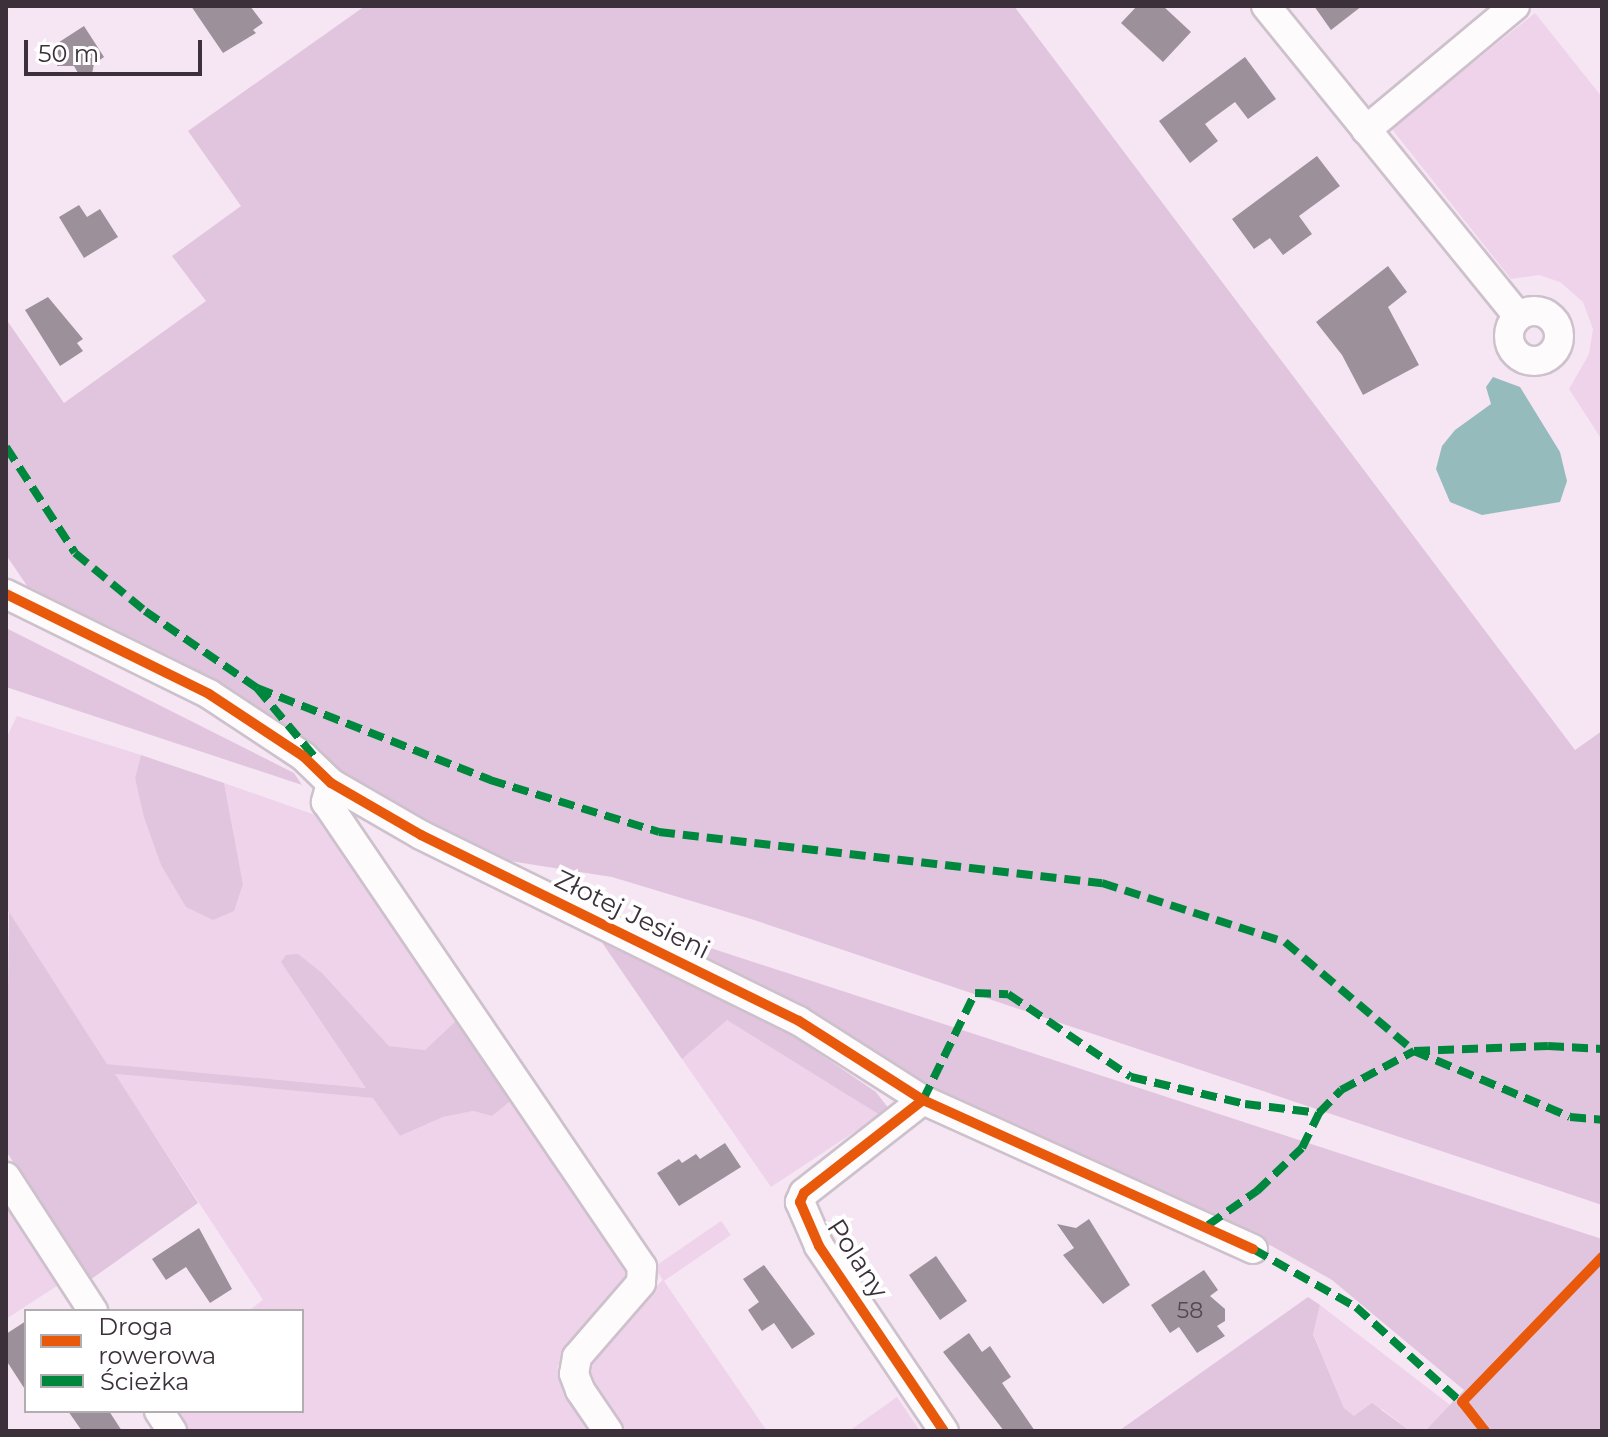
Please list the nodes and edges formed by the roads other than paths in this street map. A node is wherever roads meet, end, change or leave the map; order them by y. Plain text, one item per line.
1 (1266, 6) edge
2 (1515, 6) edge
3 (1366, 130) junction
4 (1518, 316) dead end
5 (6, 594) edge
6 (331, 783) junction
7 (923, 1100) junction
8 (6, 1177) edge
9 (1253, 1249) dead end
10 (92, 1309) edge
11 (160, 1413) edge
12 (172, 1431) edge
13 (608, 1431) edge
14 (944, 1431) edge

1 - 3 street
2 - 3 street
3 - 4 street
5 - 6 street, Złotej Jesieni
6 - 7 street, Złotej Jesieni
6 - 13 street
7 - 9 street, Złotej Jesieni
7 - 14 street, Polany
8 - 10 street
11 - 12 street

